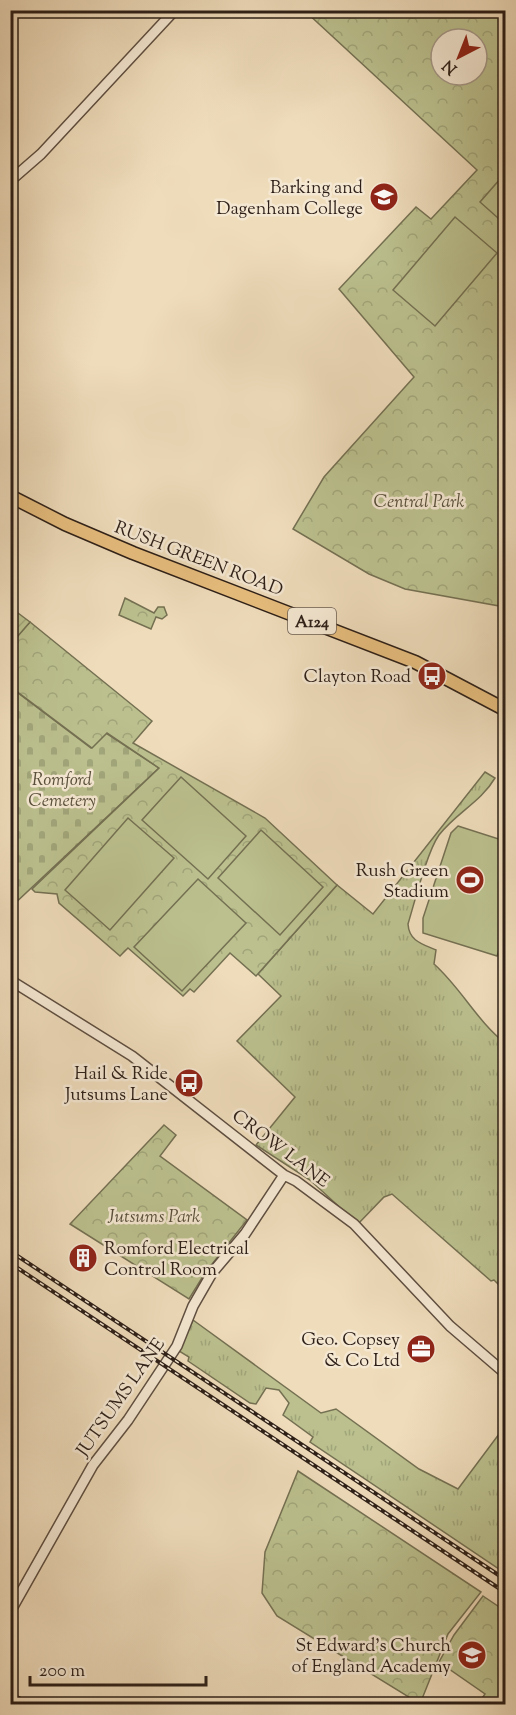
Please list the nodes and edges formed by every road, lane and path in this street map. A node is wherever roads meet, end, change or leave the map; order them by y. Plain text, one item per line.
1 (175, 10) edge
2 (10, 181) edge
3 (10, 496) edge
4 (506, 710) edge
5 (10, 980) edge
6 (284, 1175) junction
7 (506, 1374) edge
8 (10, 1612) edge
9 (10, 1700) edge
10 (19, 1704) edge

1 - 2 street
3 - 4 main road, RUSH GREEN ROAD / A124
5 - 6 street, CROW LANE
6 - 7 street, CROW LANE
6 - 8 street, JUTSUMS LANE
9 - 10 main road

